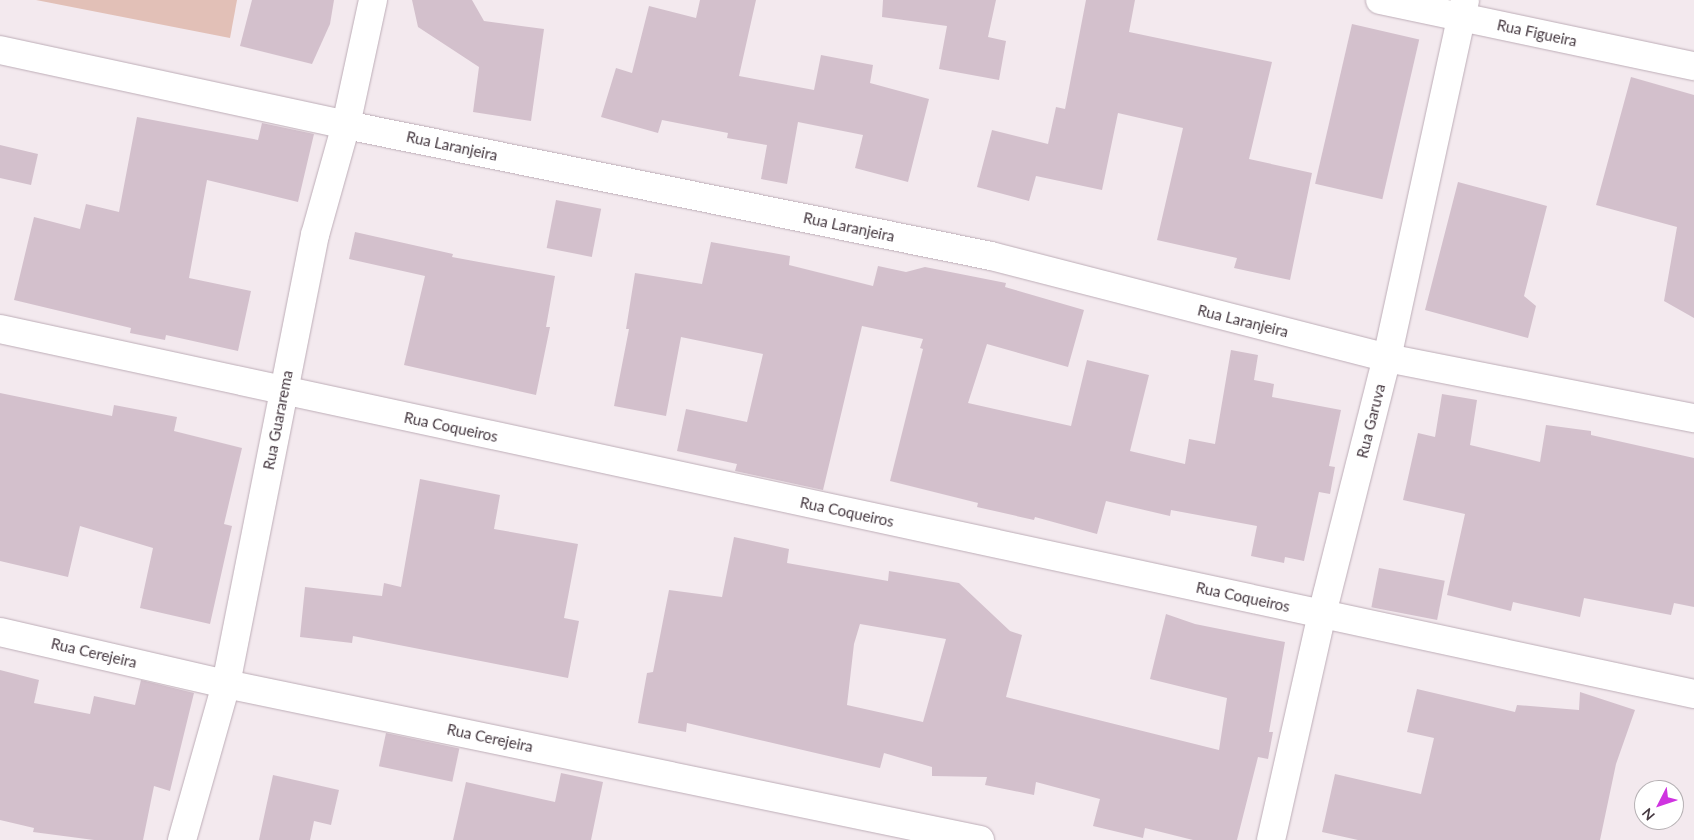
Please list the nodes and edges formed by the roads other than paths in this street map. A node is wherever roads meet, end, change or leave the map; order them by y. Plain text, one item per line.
1 (373, 0) edge
2 (1380, 0) edge
3 (1464, 9) edge
4 (0, 50) edge
5 (1694, 66) edge
6 (346, 125) junction
7 (0, 330) edge
8 (1387, 358) junction
9 (284, 390) junction
10 (1694, 418) edge
11 (1322, 614) junction
12 (0, 632) edge
13 (226, 684) junction
14 (1694, 694) edge
15 (182, 840) edge
16 (980, 840) edge
17 (1271, 840) edge

1 - 6 street, Rua Guararema
2 - 3 street, Rua Figueira
3 - 5 street, Rua Figueira
3 - 8 street, Rua Garuva
4 - 6 street, Rua Laranjeira
6 - 8 street, Rua Laranjeira
6 - 9 street, Rua Guararema
7 - 9 street, Rua Coqueiros
8 - 10 street, Rua Laranjeira
8 - 11 street, Rua Garuva
9 - 11 street, Rua Coqueiros
9 - 13 street, Rua Guararema
11 - 14 street, Rua Coqueiros
11 - 17 street, Rua Garuva
12 - 13 street, Rua Cerejeira
13 - 15 street, Rua Guararema
13 - 16 street, Rua Cerejeira

